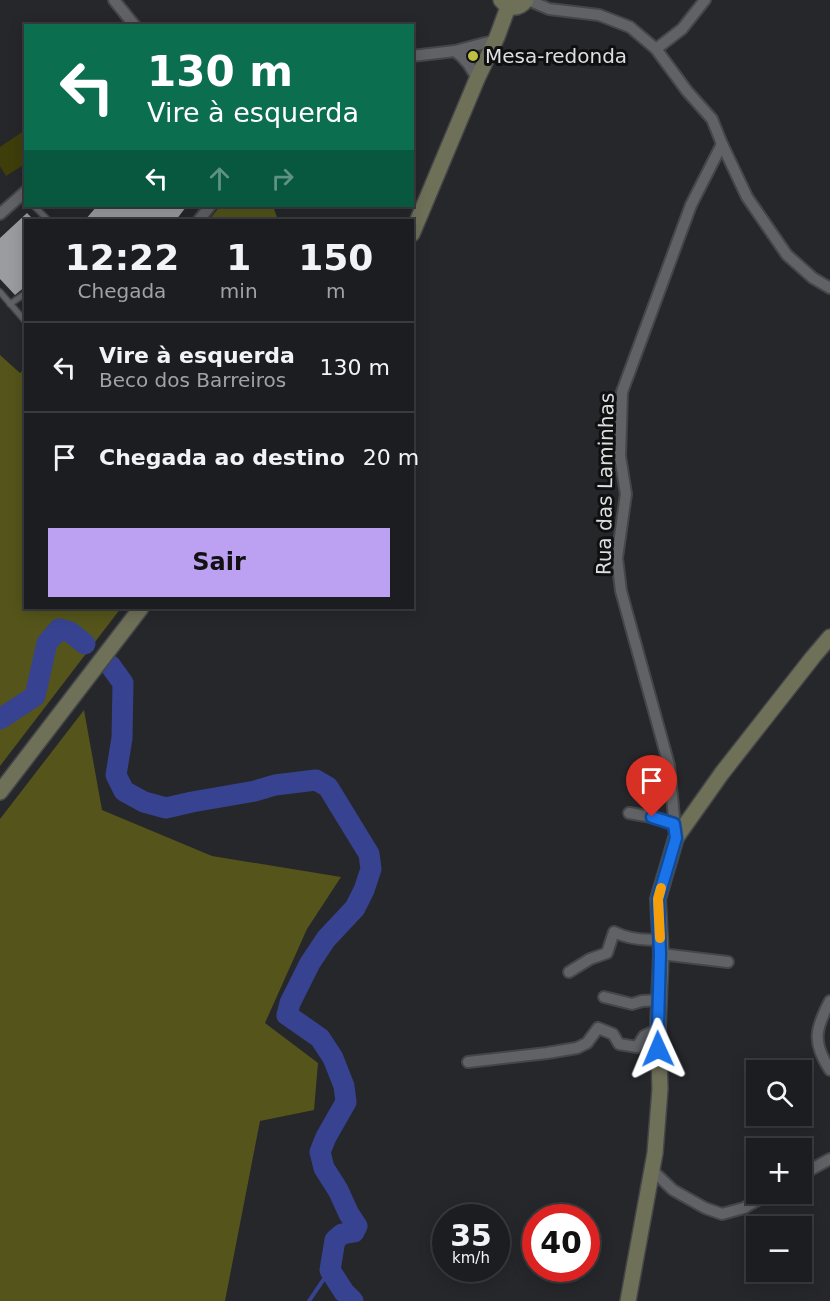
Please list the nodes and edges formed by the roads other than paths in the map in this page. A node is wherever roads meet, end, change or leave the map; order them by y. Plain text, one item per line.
1 (114, 0) edge
2 (527, 0) edge
3 (705, 0) edge
4 (505, 3) edge
5 (133, 24) edge
6 (495, 41) junction
7 (656, 49) junction
8 (454, 51) junction
9 (414, 56) edge
10 (477, 79) junction
11 (722, 144) junction
12 (24, 194) edge
13 (35, 207) edge
14 (209, 207) edge
15 (0, 214) edge
16 (47, 219) edge
17 (200, 219) edge
18 (414, 229) edge
19 (830, 288) edge
20 (0, 292) edge
21 (24, 294) edge
22 (10, 304) junction
23 (24, 320) edge
24 (140, 609) edge
25 (830, 637) edge
26 (0, 792) edge
27 (629, 813) dead end
28 (675, 831) junction
29 (660, 947) junction
30 (728, 962) dead end
31 (569, 972) dead end
32 (604, 997) dead end
33 (659, 1000) junction
34 (830, 1001) edge
35 (658, 1029) junction
36 (468, 1062) dead end
37 (830, 1070) edge
38 (830, 1159) edge
39 (812, 1169) edge
40 (652, 1170) junction
41 (751, 1204) edge
42 (628, 1301) edge

1 - 5 street
2 - 4 street
2 - 7 street
3 - 7 street
4 - 6 street
6 - 8 street
6 - 10 street
7 - 11 street
8 - 9 street
8 - 10 street
10 - 18 street
11 - 19 street
11 - 28 street, Rua das Laminhas
12 - 15 street
13 - 16 lane
14 - 17 street
20 - 22 lane
21 - 22 lane
22 - 23 lane
24 - 26 street
25 - 28 street
27 - 28 street
28 - 29 street
29 - 30 street
29 - 31 street
29 - 33 street
32 - 33 street
33 - 35 street
34 - 37 street
35 - 36 street
35 - 40 street
38 - 39 street
40 - 41 street
40 - 42 street

